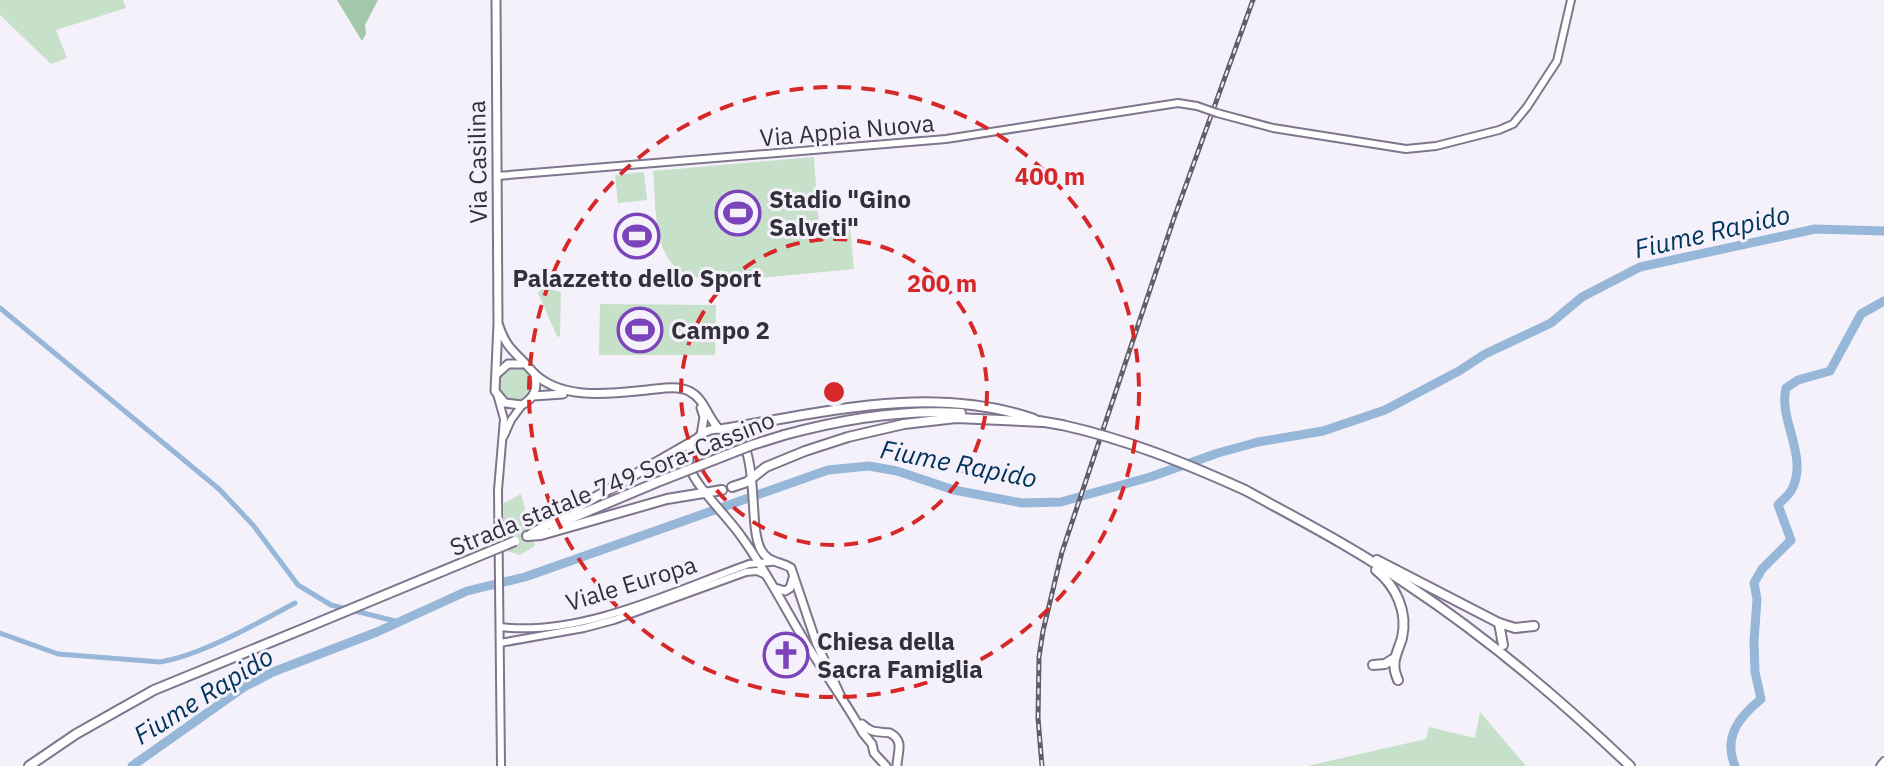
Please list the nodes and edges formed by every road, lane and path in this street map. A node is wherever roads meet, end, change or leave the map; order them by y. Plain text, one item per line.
1 (496, 0) edge
2 (1571, 0) edge
3 (497, 176) junction
4 (498, 324) junction
5 (528, 367) junction
6 (497, 374) junction
7 (535, 376) junction
8 (558, 391) junction
9 (497, 394) junction
10 (533, 396) junction
11 (522, 405) junction
12 (1043, 422) junction
13 (721, 429) junction
14 (699, 437) junction
15 (502, 443) junction
16 (749, 467) junction
17 (695, 478) junction
18 (751, 482) junction
19 (732, 487) junction
20 (722, 490) junction
21 (710, 495) junction
22 (527, 536) junction
23 (1330, 537) junction
24 (755, 558) junction
25 (771, 562) junction
26 (748, 564) joint
27 (766, 575) junction
28 (793, 576) junction
29 (774, 587) junction
30 (1499, 623) junction
31 (1534, 626) dead end
32 (500, 627) junction
33 (500, 643) junction
34 (1503, 645) dead end
35 (1393, 659) junction
36 (1373, 665) dead end
37 (1398, 680) dead end
38 (841, 697) junction
39 (854, 717) junction
40 (879, 734) junction
41 (872, 744) junction
42 (897, 756) junction
43 (1884, 761) edge
44 (884, 763) edge
45 (29, 766) edge
46 (501, 766) edge
47 (897, 766) edge
48 (1630, 766) edge
49 (1880, 766) edge

1 - 3 main road, Via Casilina
2 - 3 street, Via Appia Nuova, bridge
3 - 4 main road, Via Casilina
4 - 5 main road
4 - 6 main road, Via Casilina
5 - 6 main road
5 - 7 main road
6 - 9 main road, Via Casilina
7 - 8 main road
7 - 10 main road
8 - 10 main road
8 - 13 main road
8 - 14 main road
9 - 11 main road
9 - 15 street
10 - 11 main road
11 - 15 street
12 - 13 highway
12 - 18 highway
12 - 22 highway, Strada statale 749 Sora-Cassino, bridge
12 - 23 highway, Strada statale 749 Sora-Cassino, bridge
13 - 14 main road
13 - 16 main road
14 - 17 main road
14 - 22 highway
15 - 32 street
16 - 18 main road
16 - 19 main road
17 - 20 main road
17 - 21 main road
18 - 19 highway
18 - 25 main road
19 - 20 main road
20 - 21 highway
21 - 22 highway
21 - 24 main road
22 - 45 highway, Strada statale 749 Sora-Cassino, bridge
23 - 30 highway
23 - 35 highway
23 - 48 highway, Strada statale 749 Sora-Cassino
24 - 25 street
24 - 26 main road
24 - 27 main road
25 - 28 main road
26 - 32 street, Viale Europa
27 - 29 main road
27 - 33 street, Viale Europa
28 - 29 main road
28 - 38 main road
29 - 38 main road
30 - 31 highway
30 - 34 highway
32 - 33 street
33 - 46 street
35 - 36 highway
35 - 37 highway
38 - 39 main road
39 - 40 main road
39 - 41 main road
40 - 41 main road
40 - 42 main road
41 - 44 main road
42 - 44 main road
42 - 47 main road
43 - 49 street

